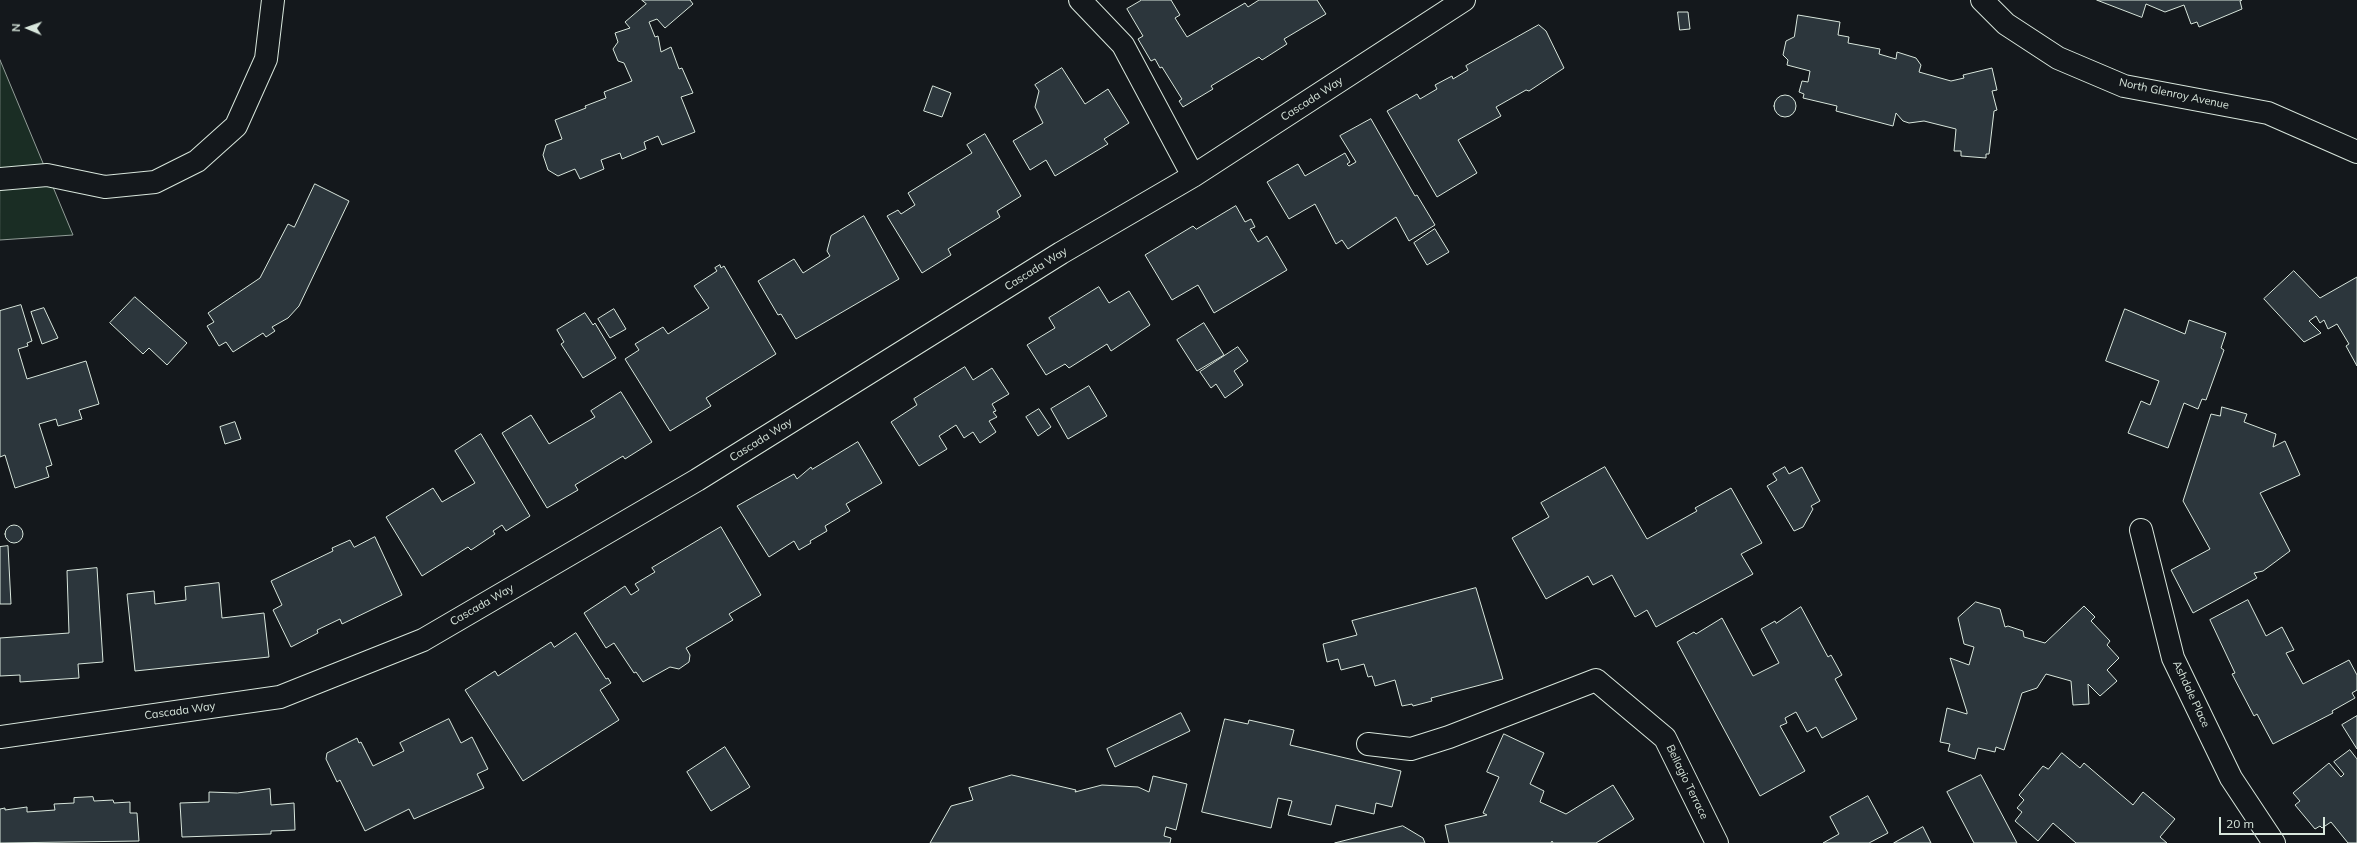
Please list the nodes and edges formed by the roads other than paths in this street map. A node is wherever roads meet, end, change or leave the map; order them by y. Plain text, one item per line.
1 (273, 0) edge
2 (1080, 0) edge
3 (1464, 0) edge
4 (1982, 0) edge
5 (2357, 152) edge
6 (1193, 176) junction
7 (0, 179) edge
8 (2141, 530) dead end
9 (0, 737) edge
10 (1368, 744) dead end
11 (1717, 843) edge
12 (2274, 843) edge

1 - 7 street
2 - 6 street
3 - 6 street, Cascada Way
4 - 5 street, North Glenroy Avenue
6 - 9 street, Cascada Way
8 - 12 street, Ashdale Place
10 - 11 street, Bellagio Terrace

